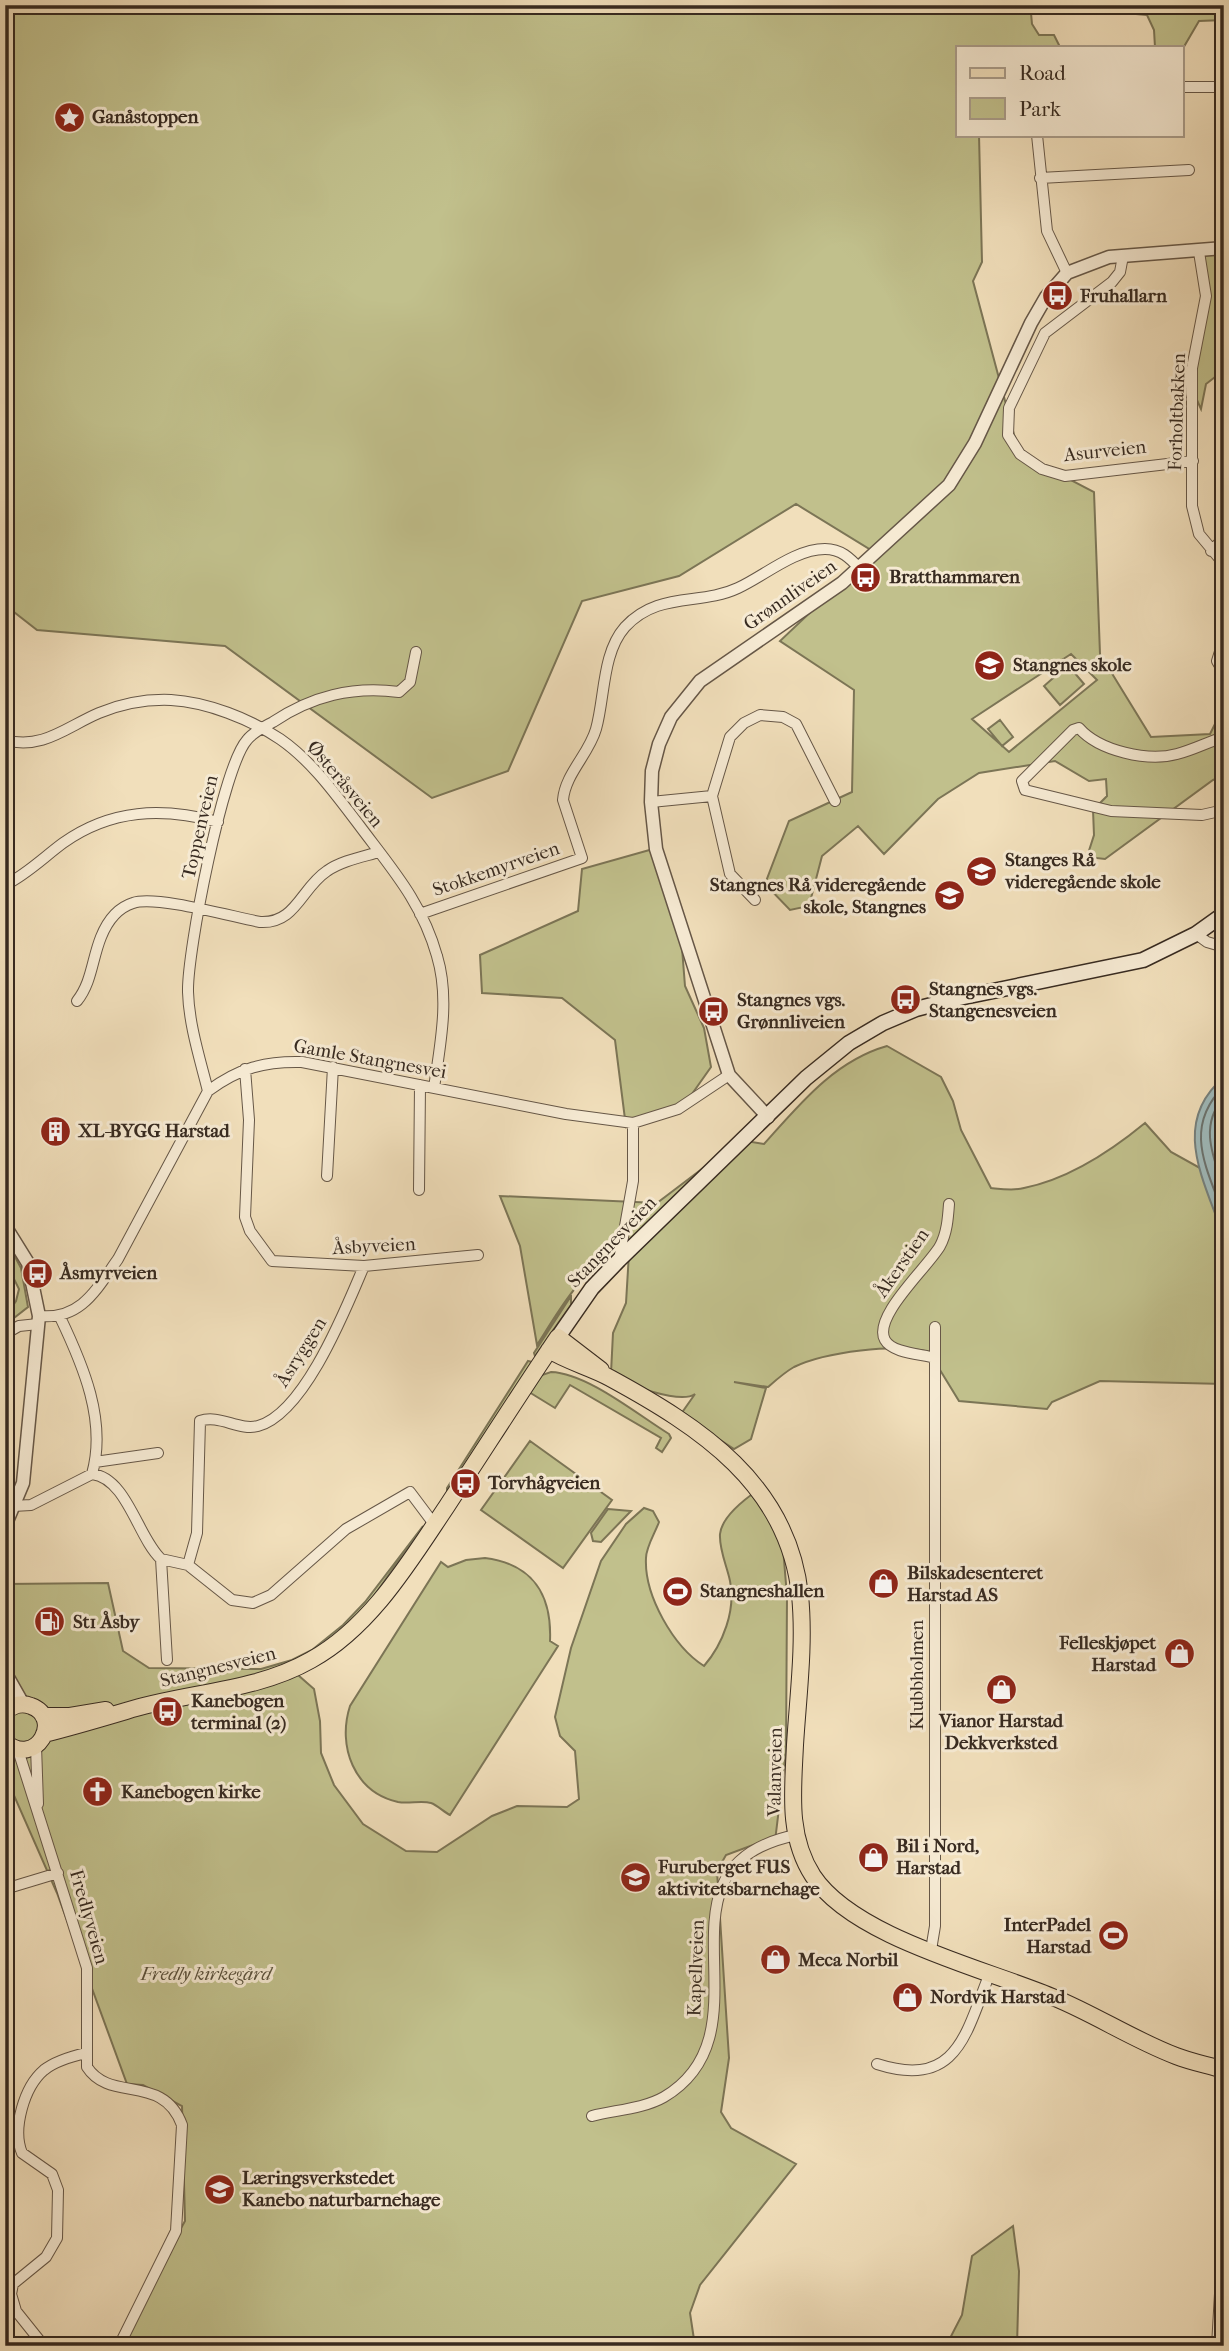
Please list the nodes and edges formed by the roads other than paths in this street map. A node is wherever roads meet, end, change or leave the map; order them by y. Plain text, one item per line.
1 (1184, 87) edge
2 (1224, 87) edge
3 (1037, 136) edge
4 (1189, 170) dead end
5 (1040, 178) junction
6 (1224, 248) edge
7 (1199, 252) junction
8 (1123, 256) junction
9 (1067, 273) junction
10 (1193, 461) junction
11 (1224, 538) edge
12 (1211, 551) junction
13 (1224, 564) edge
14 (860, 569) junction
15 (1224, 639) edge
16 (416, 652) dead end
17 (1224, 673) edge
18 (261, 729) junction
19 (1224, 737) edge
20 (5, 740) edge
21 (712, 796) junction
22 (835, 800) dead end
23 (651, 802) junction
24 (1224, 810) edge
25 (218, 822) junction
26 (379, 852) junction
27 (5, 885) edge
28 (755, 900) dead end
29 (200, 910) junction
30 (420, 914) junction
31 (1224, 914) edge
32 (1196, 934) junction
33 (1224, 947) edge
34 (77, 1001) dead end
35 (334, 1067) junction
36 (245, 1069) junction
37 (729, 1074) junction
38 (420, 1085) junction
39 (434, 1088) junction
40 (208, 1091) junction
41 (768, 1117) junction
42 (633, 1123) junction
43 (327, 1176) dead end
44 (419, 1190) dead end
45 (949, 1204) dead end
46 (5, 1226) edge
47 (478, 1255) dead end
48 (618, 1260) junction
49 (364, 1266) junction
50 (60, 1317) junction
51 (38, 1320) junction
52 (935, 1328) dead end
53 (5, 1334) edge
54 (553, 1343) junction
55 (935, 1358) junction
56 (158, 1453) dead end
57 (94, 1462) junction
58 (92, 1474) junction
59 (13, 1506) junction
60 (434, 1524) junction
61 (5, 1525) edge
62 (161, 1559) junction
63 (188, 1565) junction
64 (167, 1660) dead end
65 (5, 1674) edge
66 (5, 1702) edge
67 (23, 1704) junction
68 (6, 1711) edge
69 (126, 1711) junction
70 (43, 1716) junction
71 (40, 1740) junction
72 (12, 1746) edge
73 (38, 1804) junction
74 (796, 1835) junction
75 (58, 1873) junction
76 (5, 1889) edge
77 (931, 1950) junction
78 (990, 1973) junction
79 (86, 2053) junction
80 (877, 2064) dead end
81 (1224, 2070) edge
82 (592, 2116) dead end
83 (1224, 2224) edge
84 (44, 2346) edge
85 (119, 2346) edge
86 (1217, 2346) edge

1 - 2 street
3 - 5 street
4 - 5 street
5 - 9 street
6 - 7 street, Grønnliveien
7 - 8 street, Grønnliveien
7 - 10 street, Forholtbakken
8 - 9 street, Grønnliveien
8 - 10 street, Asurveien
9 - 14 street, Grønnliveien
10 - 12 street, Forholtbakken
11 - 12 street
12 - 13 street, Forholtbakken
14 - 23 street, Grønnliveien
14 - 30 street, Stokkemyrveien
15 - 17 street
16 - 18 street, Toppenveien
18 - 20 street, Østeråsveien
18 - 25 street, Toppenveien
18 - 26 street, Østeråsveien
19 - 24 street
21 - 22 street
21 - 23 street
21 - 28 street
23 - 37 street, Grønnliveien
25 - 27 street
25 - 29 street, Toppenveien
26 - 29 street
26 - 30 street, Stokkemyrveien
29 - 34 street
29 - 40 street, Toppenveien
30 - 39 street, Stokkemyrveien
31 - 32 main road, Stangnesveien
32 - 33 street
32 - 41 main road, Stangnesveien
35 - 36 street, Gamle Stangnesvei
35 - 38 street, Gamle Stangnesvei
35 - 43 street
36 - 40 street, Gamle Stangnesvei
36 - 49 street, Åsbyveien
37 - 41 street, Grønnliveien
37 - 42 street, Gamle Stangnesvei
38 - 39 street, Gamle Stangnesvei
38 - 44 street
39 - 42 street, Gamle Stangnesvei
40 - 50 street, Gamle Stangnesvei
41 - 48 main road, Stangnesveien
42 - 48 street
45 - 55 street, Åkerstien
46 - 51 street
47 - 49 street, Åsbyveien
48 - 54 main road, Stangnesveien
49 - 63 street, Åsryggen
50 - 51 street
50 - 57 street
51 - 53 street
51 - 59 street
52 - 55 street
54 - 60 main road, Stangnesveien
54 - 74 main road, Valanveien
55 - 77 street, Klubbholmen
56 - 57 street
57 - 58 street
58 - 59 street
58 - 62 street
59 - 61 street
60 - 63 street
60 - 69 main road, Stangnesveien
62 - 63 street
62 - 64 street
65 - 67 street
66 - 68 street
67 - 68 main road
67 - 70 main road
69 - 70 main road, Stangnesveien
69 - 71 main road, Stangnesveien
70 - 71 main road
71 - 72 main road, Stangnesveien
71 - 73 street, Fredlyveien
72 - 73 street, Fredlyveien
73 - 75 street, Fredlyveien
74 - 77 main road, Valanveien
74 - 82 street, Kapellveien
75 - 76 street
75 - 79 street, Fredlyveien
77 - 78 main road, Valanveien
78 - 80 street
78 - 81 main road, Valanveien
79 - 84 street
79 - 85 street
83 - 86 street

